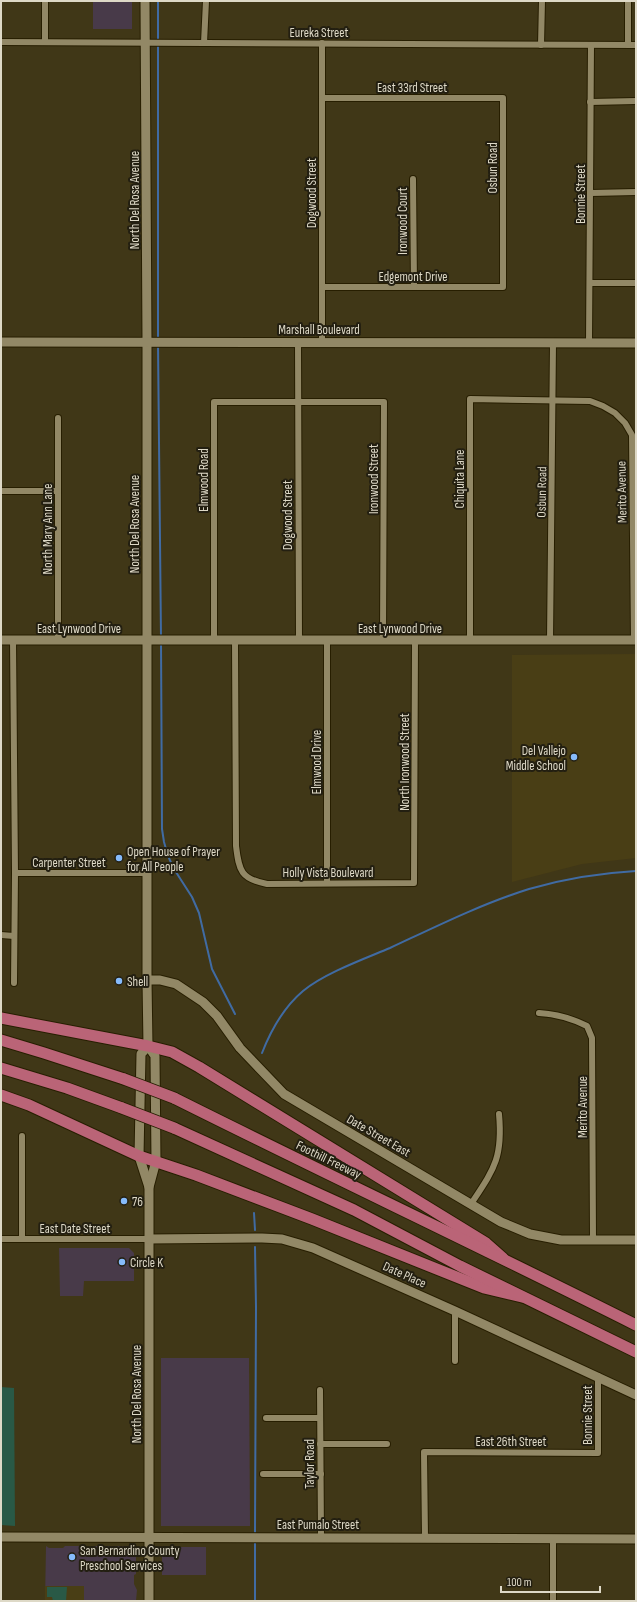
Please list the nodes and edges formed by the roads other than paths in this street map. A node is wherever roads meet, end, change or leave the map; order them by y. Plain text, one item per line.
1 (45, 1) edge
2 (145, 1) edge
3 (206, 1) edge
4 (542, 1) edge
5 (628, 1) edge
6 (1, 42) edge
7 (45, 42) junction
8 (154, 43) junction
9 (204, 43) junction
10 (322, 43) junction
11 (541, 44) junction
12 (591, 45) junction
13 (628, 45) junction
14 (636, 45) edge
15 (322, 98) junction
16 (503, 98) joint
17 (636, 101) edge
18 (590, 102) junction
19 (413, 179) dead end
20 (636, 192) edge
21 (591, 193) junction
22 (590, 283) junction
23 (636, 283) edge
24 (322, 287) junction
25 (414, 287) junction
26 (503, 287) joint
27 (1, 342) edge
28 (155, 342) junction
29 (298, 342) junction
30 (322, 342) junction
31 (553, 343) junction
32 (589, 343) junction
33 (636, 343) edge
34 (553, 400) junction
35 (298, 403) junction
36 (58, 418) dead end
37 (1, 491) edge
38 (58, 491) junction
39 (1, 640) edge
40 (13, 640) junction
41 (635, 640) edge
42 (58, 641) junction
43 (147, 641) junction
44 (214, 641) junction
45 (235, 641) junction
46 (299, 641) junction
47 (327, 641) junction
48 (383, 641) junction
49 (415, 641) junction
50 (470, 641) junction
51 (550, 641) junction
52 (15, 873) junction
53 (148, 873) junction
54 (327, 883) junction
55 (414, 883) joint
56 (1, 935) edge
57 (14, 936) junction
58 (147, 980) junction
59 (14, 983) dead end
60 (539, 1013) dead end
61 (1, 1018) edge
62 (1, 1040) edge
63 (148, 1046) junction
64 (1, 1068) edge
65 (1, 1095) edge
66 (499, 1114) dead end
67 (22, 1136) dead end
68 (139, 1156) junction
69 (156, 1161) junction
70 (149, 1187) junction
71 (471, 1204) junction
72 (1, 1239) edge
73 (22, 1239) junction
74 (149, 1239) junction
75 (593, 1240) junction
76 (636, 1240) edge
77 (503, 1258) junction
78 (522, 1297) junction
79 (456, 1311) junction
80 (636, 1325) edge
81 (636, 1352) edge
82 (455, 1361) dead end
83 (598, 1376) junction
84 (320, 1390) dead end
85 (636, 1395) edge
86 (266, 1418) dead end
87 (320, 1418) junction
88 (320, 1444) junction
89 (387, 1444) dead end
90 (598, 1453) joint
91 (263, 1474) dead end
92 (320, 1474) junction
93 (1, 1537) edge
94 (321, 1537) junction
95 (425, 1537) junction
96 (149, 1538) junction
97 (553, 1539) junction
98 (636, 1539) edge
99 (149, 1601) edge
100 (553, 1601) edge

1 - 7 street
2 - 8 street, North Del Rosa Avenue
3 - 9 street
4 - 11 street
5 - 13 street
6 - 7 street, Eureka Street
7 - 8 street, Eureka Street
8 - 9 street, Eureka Street
8 - 28 street, North Del Rosa Avenue
9 - 10 street, Eureka Street
10 - 11 street, Eureka Street
10 - 15 street, Dogwood Street
11 - 12 street, Eureka Street
12 - 13 street, Eureka Street
12 - 18 street, Bonnie Street
13 - 14 street, Eureka Street
15 - 16 street, East 33rd Street
15 - 24 street, Dogwood Street
16 - 26 street, Osbun Road
17 - 18 street
18 - 21 street, Bonnie Street
19 - 25 street, Ironwood Court
20 - 21 street
21 - 22 street, Bonnie Street
22 - 23 street
22 - 32 street, Bonnie Street
24 - 25 street, Edgemont Drive
24 - 30 street, Dogwood Street
25 - 26 street, Edgemont Drive
27 - 28 street, Marshall Boulevard
28 - 29 street, Marshall Boulevard
28 - 43 street, North Del Rosa Avenue
29 - 30 street, Marshall Boulevard
29 - 35 street, Dogwood Street
30 - 31 street, Marshall Boulevard
31 - 32 street, Marshall Boulevard
31 - 34 street, Osbun Road
32 - 33 street, Marshall Boulevard
34 - 41 street, Merito Avenue
34 - 50 street, Chiquita Lane
34 - 51 street, Osbun Road
35 - 44 street, Elmwood Road
35 - 46 street, Dogwood Street
35 - 48 street, Ironwood Street
36 - 38 street, North Mary Ann Lane
37 - 38 street
38 - 42 street, North Mary Ann Lane
39 - 40 street, East Lynwood Drive
40 - 42 street, East Lynwood Drive
40 - 52 street
41 - 51 street, East Lynwood Drive
42 - 43 street, East Lynwood Drive
43 - 44 street, East Lynwood Drive
43 - 53 street, North Del Rosa Avenue
44 - 45 street, East Lynwood Drive
45 - 46 street, East Lynwood Drive
45 - 54 street, Holly Vista Boulevard
46 - 47 street, East Lynwood Drive
47 - 48 street, East Lynwood Drive
47 - 54 street, Elmwood Drive
48 - 49 street, East Lynwood Drive
49 - 50 street, East Lynwood Drive
49 - 55 street, North Ironwood Street
50 - 51 street, East Lynwood Drive
52 - 53 street, Carpenter Street
52 - 57 street
53 - 58 street, North Del Rosa Avenue
54 - 55 street, Holly Vista Boulevard
56 - 57 street
57 - 59 street
58 - 63 street, North Del Rosa Avenue
58 - 71 street, Date Street East
60 - 75 street, Merito Avenue
61 - 63 highway
62 - 77 highway, Foothill Freeway, bridge
63 - 68 street, North Del Rosa Avenue
63 - 69 street, North Del Rosa Avenue
63 - 77 highway
64 - 78 highway, bridge
65 - 68 highway
66 - 71 street
67 - 73 street
68 - 69 highway
68 - 70 street, North Del Rosa Avenue
69 - 70 street, North Del Rosa Avenue
69 - 78 highway
70 - 74 street, North Del Rosa Avenue
71 - 75 street, Date Street East
72 - 73 street, East Date Street
73 - 74 street, East Date Street
74 - 79 street, Date Place
74 - 96 street, North Del Rosa Avenue
75 - 76 street, Date Street East
77 - 80 highway, Foothill Freeway
78 - 81 highway
79 - 82 street
79 - 83 street, Date Place
83 - 85 street, Date Place
83 - 90 street, Bonnie Street
84 - 87 street, Taylor Road
86 - 87 street
87 - 88 street, Taylor Road
88 - 89 street
88 - 92 street, Taylor Road
90 - 95 street, East 26th Street
91 - 92 street
92 - 94 street, Taylor Road
93 - 96 street, East Pumalo Street
94 - 95 street, East Pumalo Street
94 - 96 street, East Pumalo Street
95 - 97 street, East Pumalo Street
96 - 99 street, North Del Rosa Avenue
97 - 98 street, East Pumalo Street
97 - 100 street

